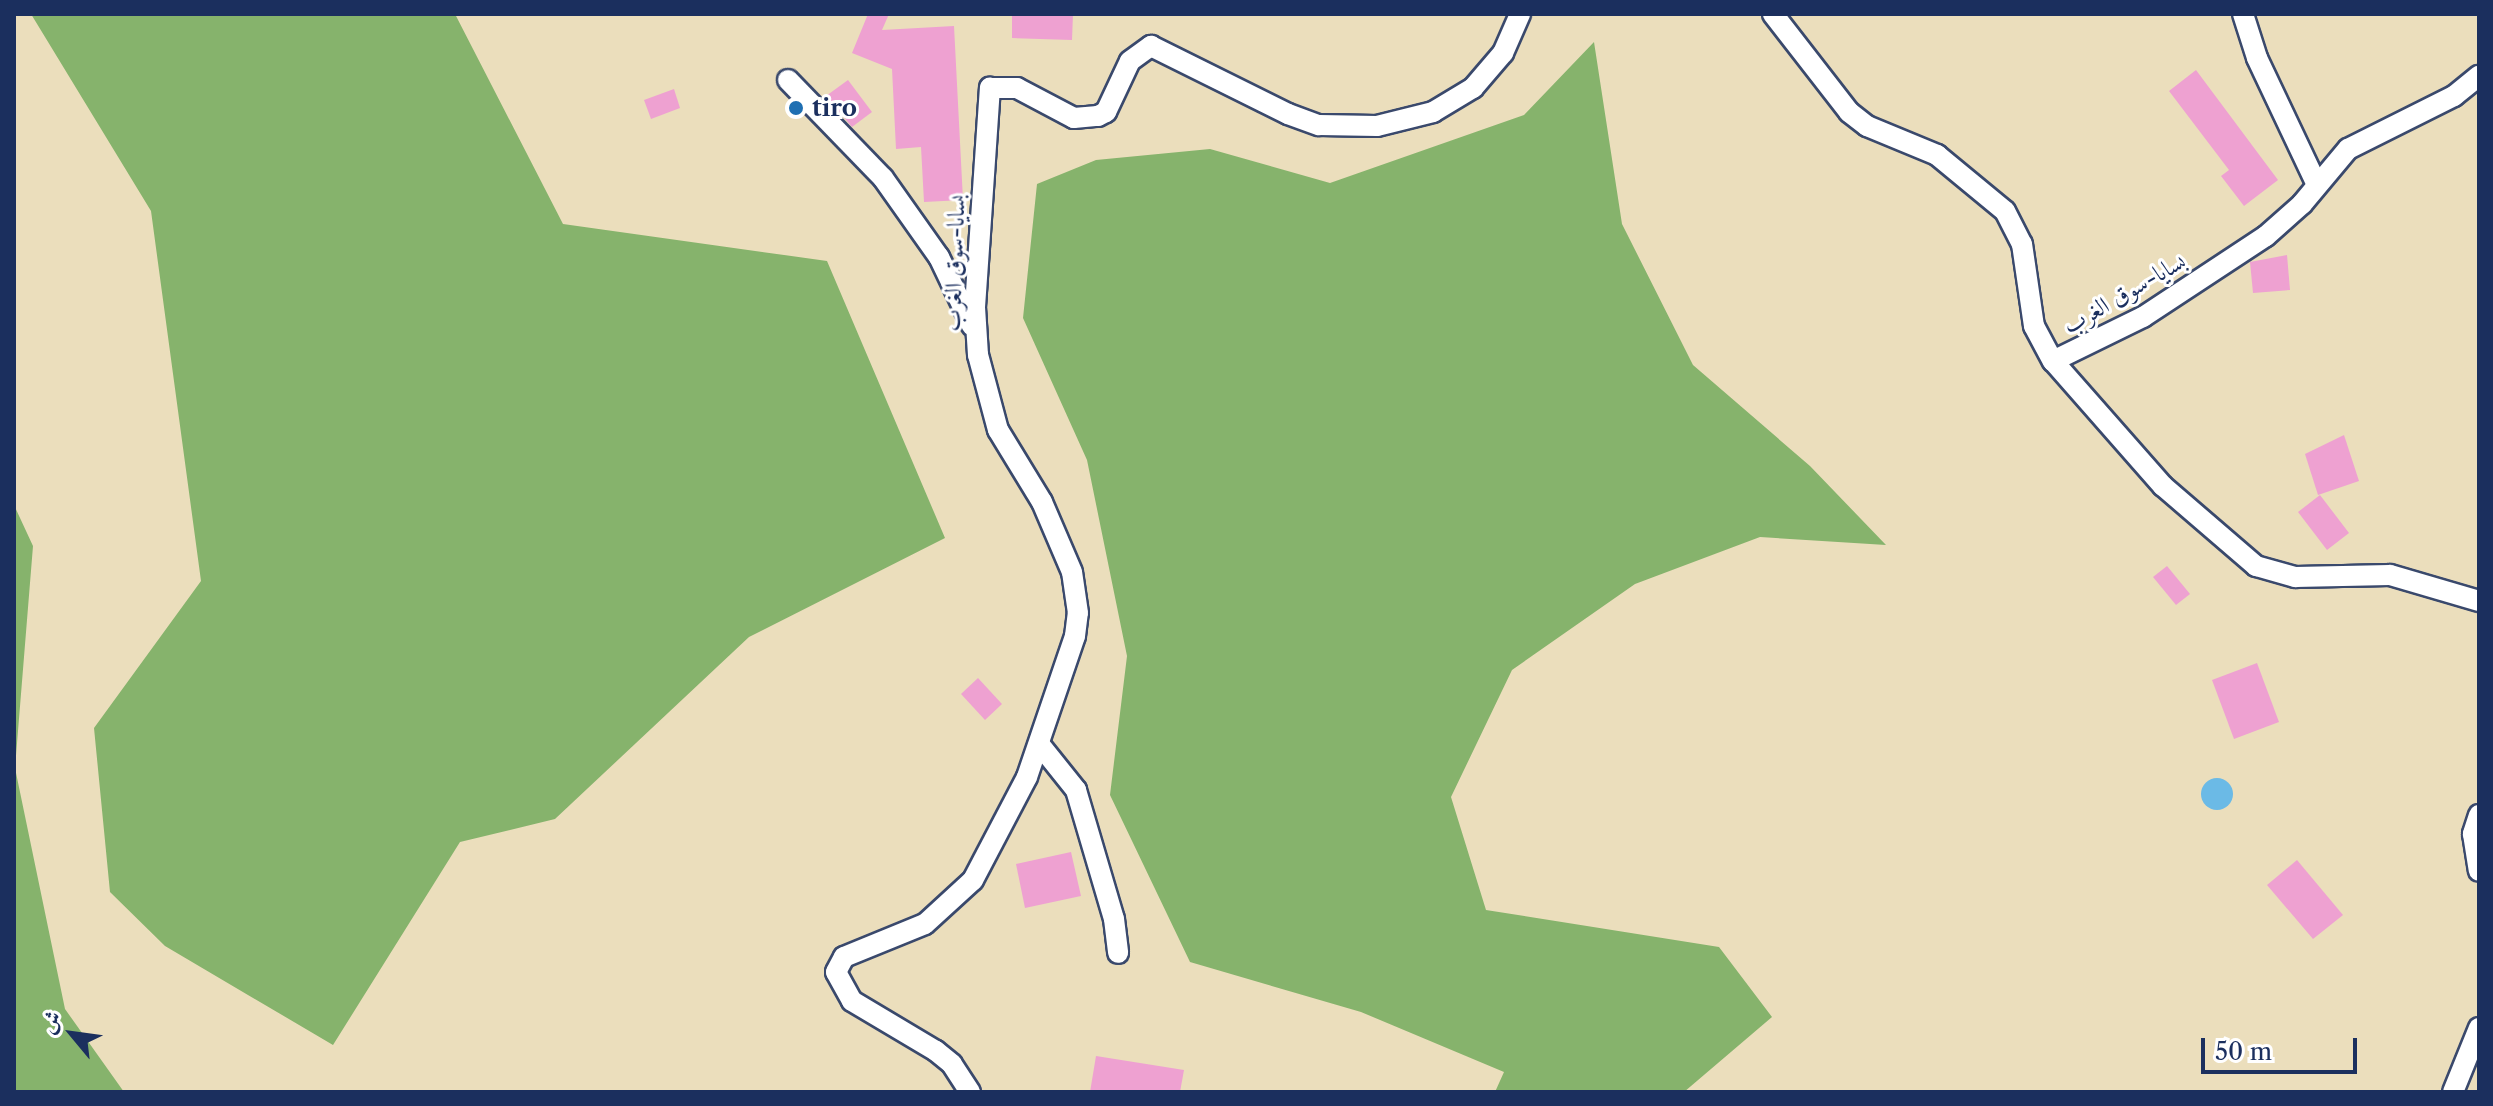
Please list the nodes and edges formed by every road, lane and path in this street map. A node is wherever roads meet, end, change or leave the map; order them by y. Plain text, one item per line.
1 (1520, 14) edge
2 (1773, 14) edge
3 (2243, 14) edge
4 (1785, 22) edge
5 (2479, 76) edge
6 (788, 80) dead end
7 (2316, 183) junction
8 (975, 333) junction
9 (2053, 361) junction
10 (2479, 601) edge
11 (1040, 745) junction
12 (2479, 815) edge
13 (2479, 871) edge
14 (1118, 953) dead end
15 (2479, 1028) edge
16 (970, 1092) edge
17 (2453, 1092) edge

1 - 8 street, بسايا-سوق الغرب
2 - 4 street, بسايا-سوق الغرب
3 - 7 street
4 - 9 street, بسايا-سوق الغرب
5 - 7 street, بسايا-سوق الغرب
6 - 8 street
7 - 9 street, بسايا-سوق الغرب
8 - 11 street, بسايا-سوق الغرب
9 - 10 street
11 - 14 street
11 - 16 street, بسايا-سوق الغرب
12 - 13 street
15 - 17 street

